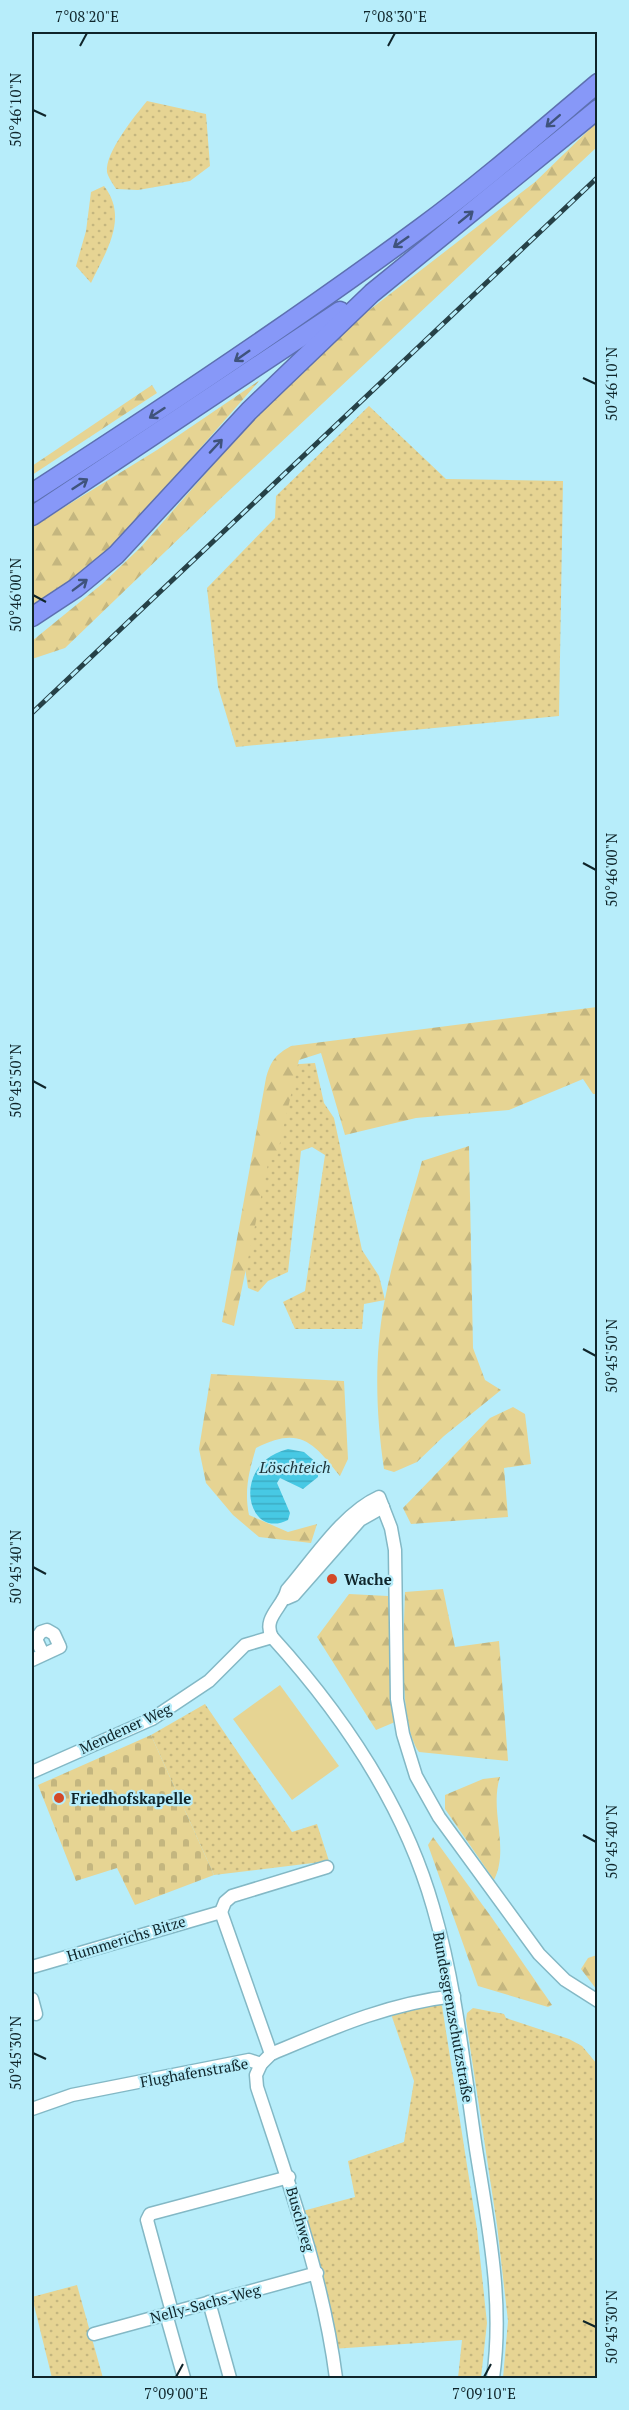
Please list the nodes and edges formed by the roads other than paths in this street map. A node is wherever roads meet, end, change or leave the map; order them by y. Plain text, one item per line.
1 (597, 83) edge
2 (597, 109) edge
3 (372, 293) junction
4 (32, 493) edge
5 (32, 516) edge
6 (32, 617) edge
7 (272, 1637) junction
8 (32, 1772) edge
9 (327, 1867) dead end
10 (221, 1912) junction
11 (32, 1967) edge
12 (454, 1996) junction
13 (32, 1999) edge
14 (597, 2001) edge
15 (36, 2014) dead end
16 (271, 2054) junction
17 (261, 2064) junction
18 (32, 2109) edge
19 (289, 2177) junction
20 (318, 2273) junction
21 (209, 2302) junction
22 (169, 2313) junction
23 (93, 2334) dead end
24 (184, 2379) edge
25 (230, 2379) edge
26 (336, 2379) edge
27 (494, 2379) edge

1 -> 4 highway
3 -> 2 highway
5 -> 3 highway
6 -> 3 highway
7 - 8 street, Mendener Weg
7 - 12 street, Bundesgrenzschutzstraße
7 - 14 street
9 - 10 street, Hummerichs Bitze
10 - 11 street, Hummerichs Bitze
10 - 16 street
12 - 16 street, Flughafenstraße
12 - 27 street, Bundesgrenzschutzstraße
13 - 15 street
16 - 17 street, Flughafenstraße
17 - 18 street, Flughafenstraße
17 - 19 street, Buschweg
19 - 20 street, Buschweg
19 - 22 street
20 - 21 street, Nelly-Sachs-Weg
20 - 26 street, Buschweg
21 - 22 street, Nelly-Sachs-Weg
21 - 25 street
22 - 23 street, Nelly-Sachs-Weg
22 - 24 street

